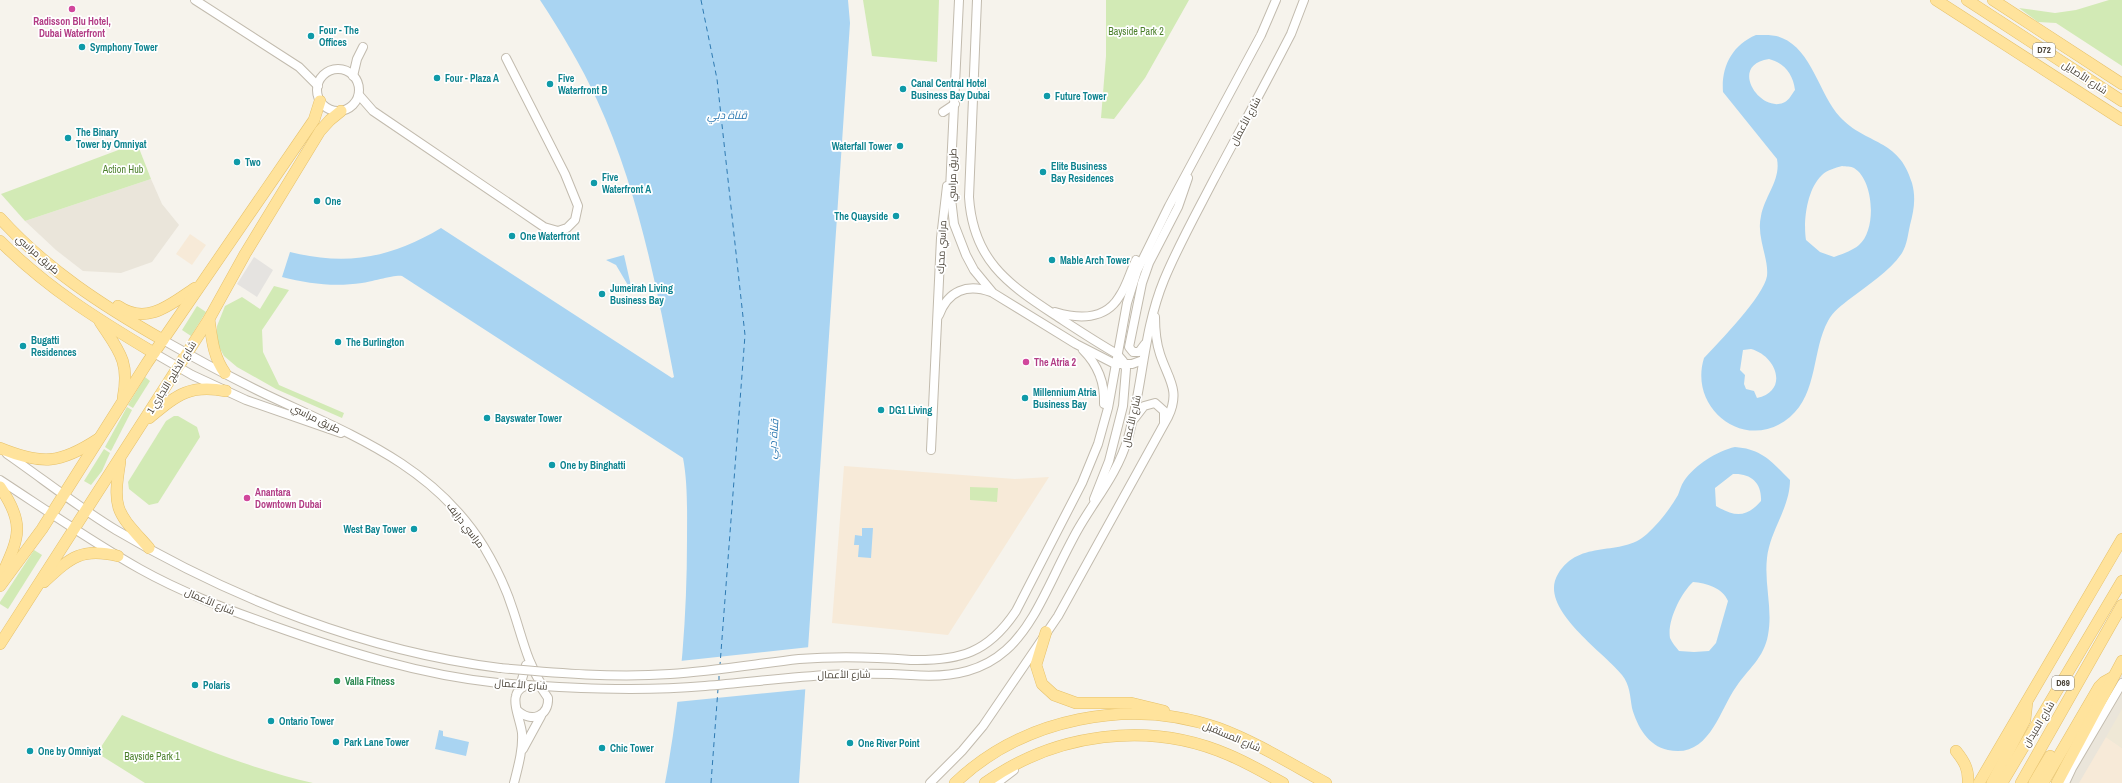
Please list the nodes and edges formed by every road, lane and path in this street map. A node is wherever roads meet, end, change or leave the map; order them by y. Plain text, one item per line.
1 (195, 0) edge
2 (959, 0) edge
3 (977, 0) edge
4 (1276, 0) edge
5 (1304, 0) edge
6 (1936, 0) edge
7 (1967, 0) edge
8 (1993, 0) edge
9 (364, 47) dead end
10 (506, 58) dead end
11 (357, 59) junction
12 (299, 67) junction
13 (345, 70) junction
14 (324, 75) junction
15 (353, 76) junction
16 (2122, 84) edge
17 (318, 86) junction
18 (359, 95) junction
19 (320, 101) junction
20 (2122, 101) edge
21 (955, 104) junction
22 (352, 106) junction
23 (342, 111) junction
24 (373, 111) junction
25 (943, 112) dead end
26 (2122, 120) edge
27 (1191, 164) junction
28 (951, 174) junction
29 (1169, 206) junction
30 (0, 218) edge
31 (0, 241) edge
32 (200, 284) junction
33 (86, 292) junction
34 (993, 293) junction
35 (1157, 299) junction
36 (1045, 309) junction
37 (209, 319) junction
38 (98, 320) junction
39 (937, 322) junction
40 (1148, 339) junction
41 (163, 340) junction
42 (1076, 344) junction
43 (154, 353) junction
44 (186, 353) junction
45 (1117, 354) junction
46 (1143, 360) junction
47 (1115, 364) junction
48 (1125, 365) junction
49 (178, 367) junction
50 (225, 373) junction
51 (226, 392) junction
52 (121, 405) junction
53 (1132, 423) junction
54 (1164, 423) junction
55 (141, 425) junction
56 (1103, 428) junction
57 (102, 436) junction
58 (353, 436) junction
59 (0, 448) edge
60 (931, 450) dead end
61 (121, 458) junction
62 (0, 480) edge
63 (0, 487) edge
64 (64, 495) junction
65 (86, 510) junction
66 (1087, 513) junction
67 (52, 514) junction
68 (74, 528) junction
69 (2122, 539) edge
70 (149, 548) junction
71 (118, 556) junction
72 (0, 579) edge
73 (2122, 581) edge
74 (0, 586) edge
75 (31, 593) junction
76 (2122, 605) edge
77 (1046, 632) junction
78 (0, 644) edge
79 (526, 656) junction
80 (2122, 661) edge
81 (2118, 680) edge
82 (544, 689) junction
83 (519, 690) junction
84 (2027, 700) junction
85 (518, 711) junction
86 (541, 716) junction
87 (1179, 718) junction
88 (2070, 737) junction
89 (1956, 751) dead end
90 (520, 755) junction
91 (1034, 755) junction
92 (514, 783) edge
93 (930, 783) edge
94 (955, 783) edge
95 (985, 783) edge
96 (997, 783) edge
97 (1283, 783) edge
98 (1326, 783) edge
99 (1968, 783) edge
100 (1979, 783) edge
101 (1992, 783) edge
102 (2002, 783) edge
103 (2021, 783) edge
104 (2034, 783) edge
105 (2044, 783) edge
106 (2057, 783) edge
107 (2065, 783) edge

1 - 12 street
2 - 21 street, طريق مراسي
3 - 36 street, طريق مراسي
4 - 27 street, شارع الأعمال
5 - 35 street, شارع الأعمال
6 - 26 main road
7 - 20 main road, شارع الأصايل / D72
8 - 16 main road, شارع الأصايل / D72
9 - 11 street
10 - 24 street
11 - 13 street
11 - 15 street
12 - 14 street
12 - 17 street
13 - 14 street
13 - 15 street
14 - 17 street
15 - 18 street
17 - 19 street
18 - 22 street
18 - 24 street
19 - 23 street
19 - 32 main road
21 - 25 street
21 - 28 street, طريق مراسي
22 - 23 street
22 - 24 street
23 - 37 main road, شارع الخليج التجاري 1
27 - 29 street, شارع الأعمال
27 - 40 street
28 - 34 street, طريق مراسي
28 - 39 street, مراسي محرك
29 - 36 street
29 - 45 street, شارع الأعمال
30 - 33 main road, طريق مراسي
31 - 38 main road, طريق مراسي
32 - 33 main road
32 - 41 main road
33 - 41 main road, طريق مراسي
34 - 39 street, مراسي محرك
34 - 42 street, طريق مراسي
35 - 40 street, شارع الأعمال
35 - 54 street
36 - 45 street, طريق مراسي
37 - 44 main road, شارع الخليج التجاري 1
37 - 50 main road
38 - 43 main road, طريق مراسي
38 - 52 main road
39 - 60 street, مراسي محرك
40 - 46 street, شارع الأعمال
41 - 43 main road
41 - 44 street, طريق مراسي
42 - 47 street, طريق مراسي
42 - 56 street
43 - 49 street, طريق مراسي
43 - 52 main road
44 - 49 main road, شارع الخليج التجاري 1
44 - 50 street, طريق مراسي
45 - 47 street, شارع الأعمال
45 - 48 street
46 - 48 street
46 - 53 street, شارع الأعمال
47 - 48 street
47 - 56 street, شارع الأعمال
48 - 66 street
49 - 51 street, طريق مراسي
49 - 55 main road, شارع الخليج التجاري 1
50 - 58 street, طريق مراسي
51 - 55 main road
51 - 58 street, طريق مراسي
52 - 57 main road
53 - 54 street
53 - 66 street, شارع الأعمال
54 - 77 street
55 - 61 main road, شارع الخليج التجاري 1
56 - 70 street, شارع الأعمال, bridge
57 - 59 main road
57 - 64 main road
58 - 79 street, مراسي درايف
59 - 64 street, شارع الأعمال
61 - 65 main road, شارع الخليج التجاري 1
61 - 70 main road
62 - 67 street, شارع الأعمال
63 - 72 main road
64 - 65 street, شارع الأعمال
64 - 67 main road
65 - 68 main road, شارع الخليج التجاري 1
65 - 70 street, شارع الأعمال
66 - 71 street, شارع الأعمال, bridge
67 - 68 street, شارع الأعمال
67 - 74 main road
68 - 71 street, شارع الأعمال
68 - 75 main road, شارع الخليج التجاري 1
69 - 84 main road
71 - 75 main road
73 - 102 main road, شارع الميدان / D69
75 - 78 main road, شارع الخليج التجاري 1
76 - 103 main road, شارع الميدان / D69
77 - 87 main road
77 - 93 street
79 - 82 street, مراسي درايف
79 - 83 street, مراسي درايف
80 - 81 main road
81 - 88 main road
81 - 106 main road
81 - 107 street
82 - 83 street
82 - 86 street
83 - 85 street
84 - 100 main road
84 - 101 main road
85 - 86 street
85 - 90 street
86 - 90 street
87 - 94 main road, شارع المستقبل
87 - 98 main road, شارع المستقبل
88 - 104 main road
88 - 105 main road
89 - 99 main road
90 - 92 street
91 - 95 main road, شارع المستقبل
91 - 96 street
91 - 97 main road, شارع المستقبل

